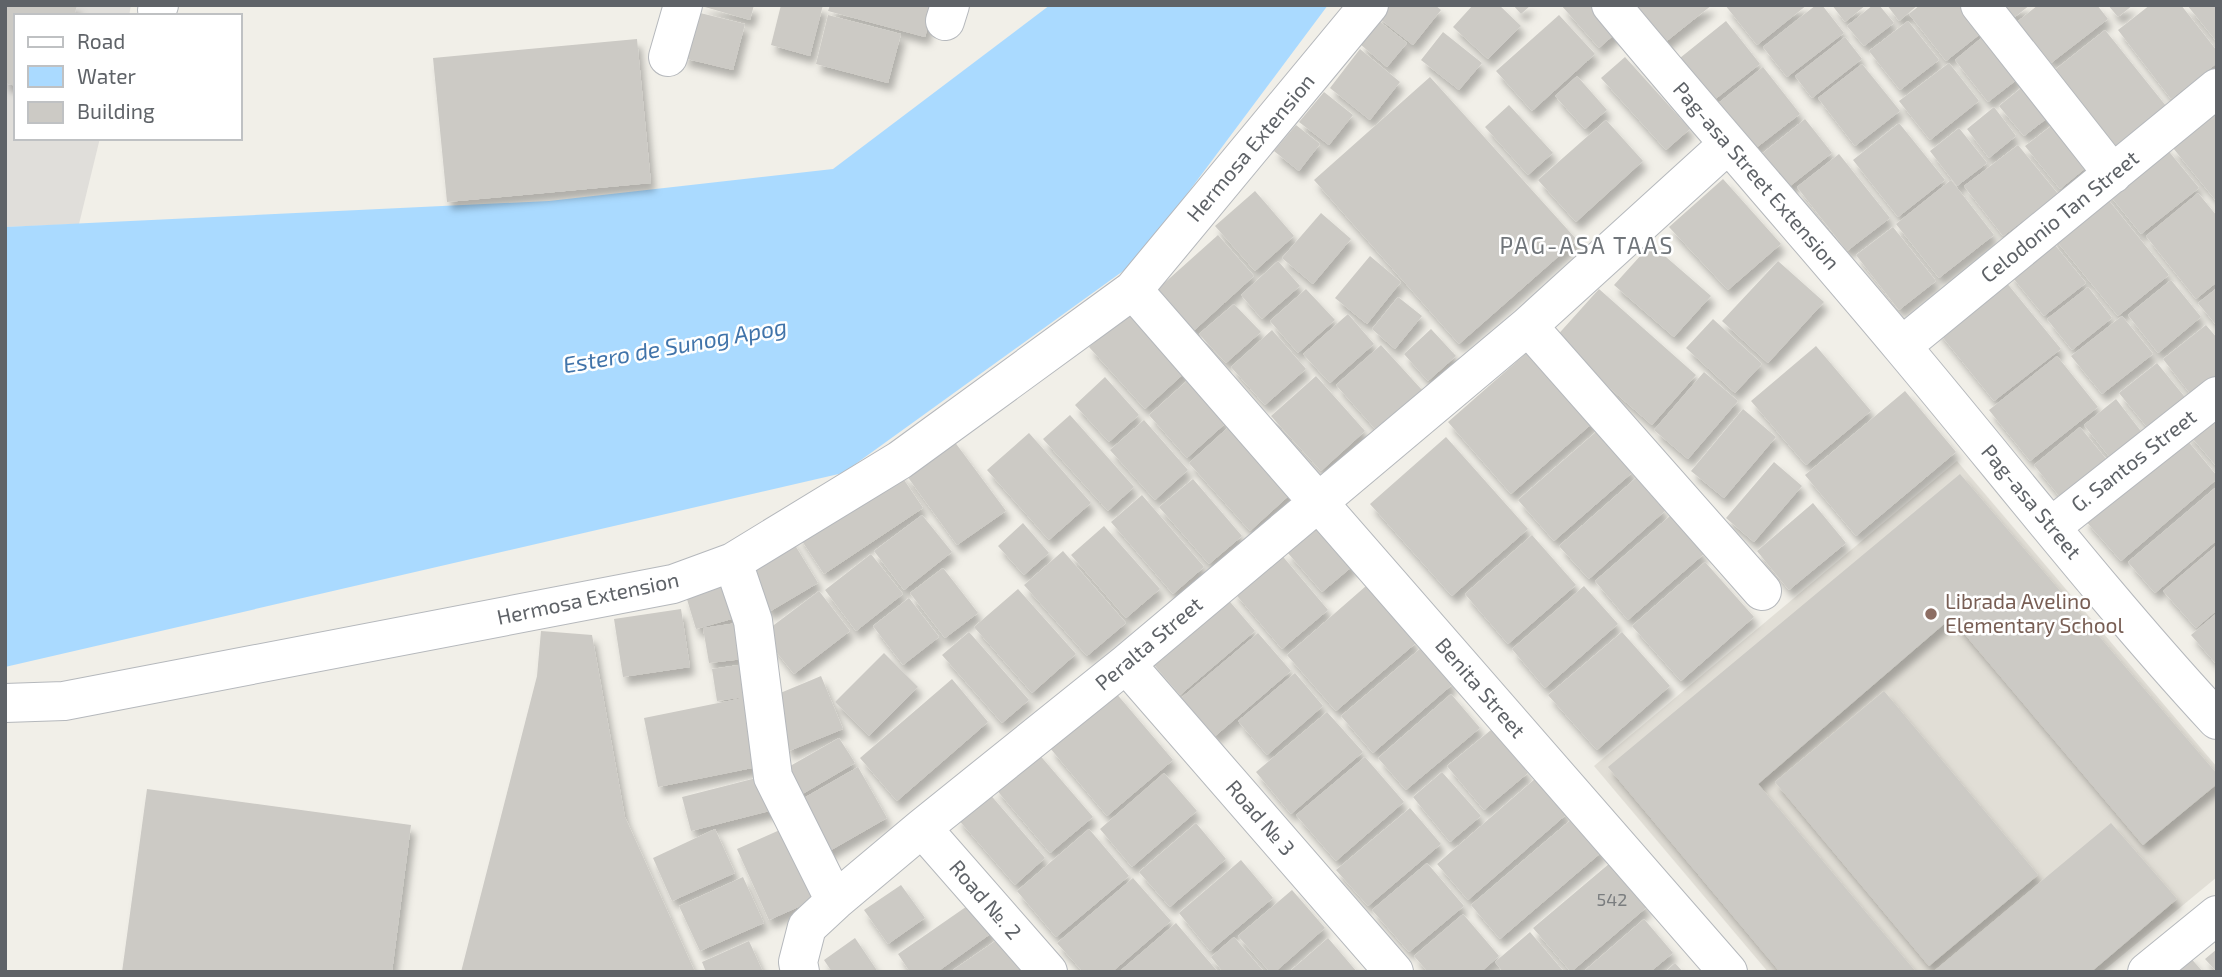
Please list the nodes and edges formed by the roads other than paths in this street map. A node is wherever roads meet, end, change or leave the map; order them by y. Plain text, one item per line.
1 (682, 5) edge
2 (1369, 5) edge
3 (1611, 5) edge
4 (1980, 5) edge
5 (668, 57) dead end
6 (2217, 88) edge
7 (1727, 145) junction
8 (2113, 174) junction
9 (1133, 290) junction
10 (1528, 326) junction
11 (1902, 346) junction
12 (2217, 396) edge
13 (1318, 503) junction
14 (2051, 527) junction
15 (733, 562) junction
16 (1762, 591) dead end
17 (1126, 664) junction
18 (5, 703) edge
19 (2212, 705) edge
20 (922, 828) junction
21 (835, 901) junction
22 (2217, 915) edge
23 (800, 972) edge
24 (1048, 972) edge
25 (1394, 972) edge
26 (1728, 972) edge
27 (2147, 972) edge

1 - 5 street
2 - 9 street, Hermosa Extension
3 - 7 street, Pag-asa Street Extension
4 - 8 street
6 - 8 street, Celodonio Tan Street
7 - 10 street, Peralta Street
7 - 11 street, Pag-asa Street Extension
8 - 11 street, Celodonio Tan Street
9 - 13 street, Benita Street
9 - 15 street, Hermosa Extension
10 - 13 street, Peralta Street
10 - 16 street
11 - 14 street, Pag-asa Street
12 - 14 street, G. Santos Street
13 - 17 street, Peralta Street
13 - 26 street, Benita Street
14 - 19 street, Pag-asa Street
15 - 18 street, Hermosa Extension
15 - 21 street
17 - 20 street, Peralta Street
17 - 25 street, Road № 3
20 - 21 street, Peralta Street
20 - 24 street, Road №. 2
21 - 23 street, Peralta Street
22 - 27 street

